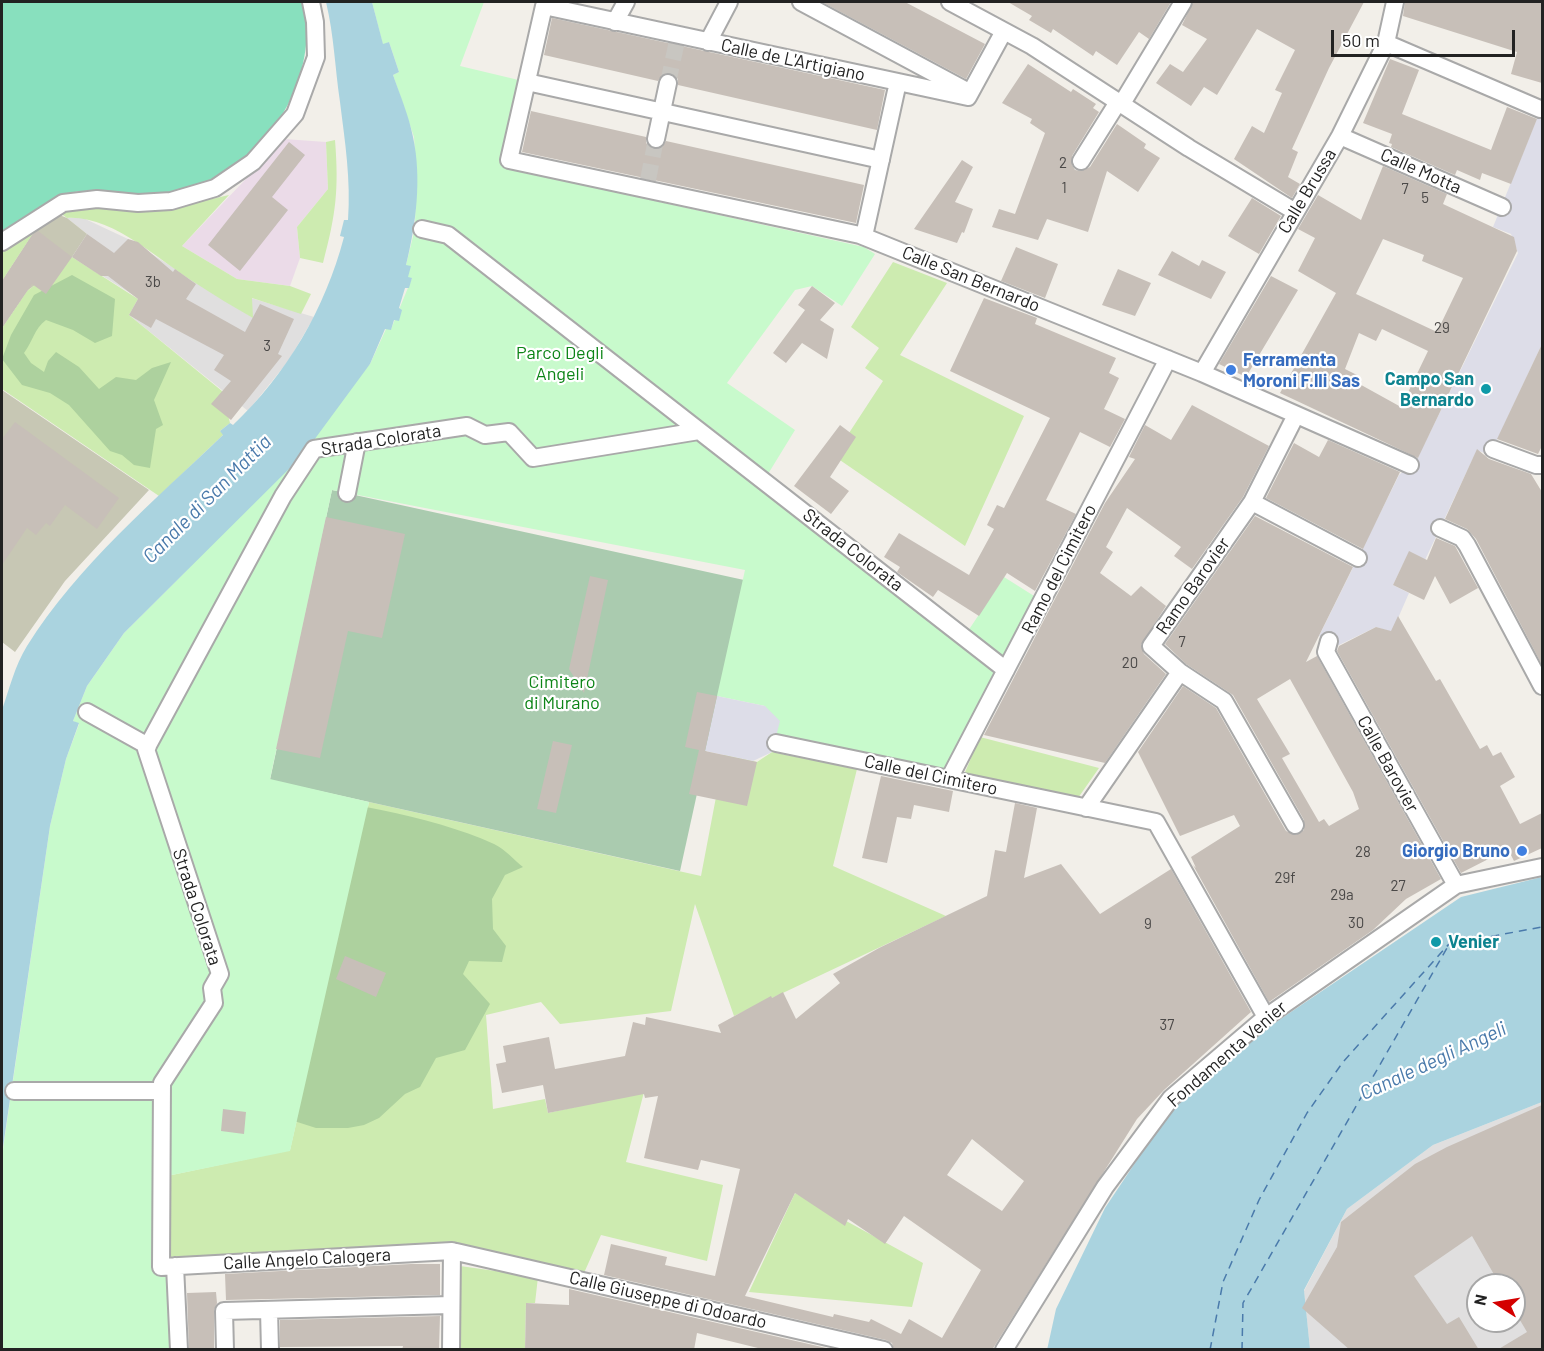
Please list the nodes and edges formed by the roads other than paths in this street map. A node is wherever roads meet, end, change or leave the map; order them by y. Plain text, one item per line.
1 (311, 2) edge
2 (626, 2) edge
3 (729, 2) edge
4 (801, 2) edge
5 (950, 2) edge
6 (1183, 2) edge
7 (1395, 2) edge
8 (615, 22) junction
9 (1004, 31) junction
10 (708, 42) junction
11 (1386, 43) junction
12 (527, 82) junction
13 (898, 82) junction
14 (668, 83) tunnel mouth
15 (970, 93) junction
16 (1120, 103) junction
17 (1540, 109) dead end
18 (662, 112) junction
19 (1340, 136) junction
20 (656, 139) tunnel mouth
21 (880, 160) junction
22 (1081, 161) dead end
23 (1502, 207) dead end
24 (1294, 211) junction
25 (422, 229) dead end
26 (864, 236) junction
27 (2, 242) edge
28 (1168, 359) junction
29 (1202, 373) junction
30 (1296, 415) junction
31 (699, 431) junction
32 (357, 442) junction
33 (1493, 449) dead end
34 (1410, 465) dead end
35 (1542, 465) edge
36 (347, 493) dead end
37 (1252, 502) junction
38 (1440, 528) dead end
39 (1358, 558) dead end
40 (1329, 642) dead end
41 (1006, 670) junction
42 (1180, 672) junction
43 (1542, 686) edge
44 (87, 712) dead end
45 (776, 743) dead end
46 (148, 746) junction
47 (950, 779) junction
48 (1086, 808) junction
49 (1295, 825) dead end
50 (1542, 867) edge
51 (1456, 885) junction
52 (1266, 1017) junction
53 (14, 1091) dead end
54 (160, 1091) junction
55 (452, 1251) junction
56 (168, 1266) junction
57 (451, 1305) junction
58 (269, 1310) junction
59 (179, 1350) edge
60 (225, 1350) edge
61 (270, 1350) edge
62 (451, 1350) edge
63 (884, 1350) edge
64 (1004, 1350) edge

1 - 27 street
2 - 8 street
3 - 10 street
4 - 15 street
5 - 9 street
6 - 16 street
7 - 11 street, Calle Brussa
8 - 10 street, Calle de L'Artigiano
8 - 12 street, Calle de L'Artigiano
9 - 15 street
9 - 16 street
10 - 13 street, Calle de L'Artigiano
11 - 17 street
11 - 19 street, Calle Brussa
12 - 18 street
12 - 26 street, Calle San Bernardo
13 - 15 street, Calle de L'Artigiano
13 - 21 street
14 - 18 street
16 - 22 street
16 - 24 street
18 - 20 street
18 - 21 street
19 - 23 street, Calle Motta
19 - 24 street, Calle Brussa
21 - 26 street
24 - 29 street, Calle Brussa
25 - 31 street, Strada Colorata
26 - 28 street, Calle San Bernardo
28 - 29 street, Calle San Bernardo
28 - 41 street, Ramo del Cimitero
29 - 30 street, Calle San Bernardo
30 - 34 street, Calle San Bernardo
30 - 37 street, Ramo Barovier
31 - 32 street, Strada Colorata
31 - 41 street, Strada Colorata
32 - 36 street
32 - 46 street, Strada Colorata
33 - 35 street
37 - 39 street
37 - 42 street, Ramo Barovier
38 - 43 street
40 - 51 street, Calle Barovier
41 - 47 street, Ramo del Cimitero
42 - 48 street
42 - 49 street, Ramo Barovier
44 - 46 street
45 - 47 street, Calle del Cimitero
46 - 54 street, Strada Colorata
47 - 48 street, Calle del Cimitero
48 - 52 street, Calle del Cimitero
50 - 51 street, Fondamenta Venier
51 - 52 street, Fondamenta Venier
52 - 64 street, Fondamenta Venier
53 - 54 street
54 - 56 street, Strada Colorata
55 - 56 street, Calle Angelo Calogera
55 - 57 street
55 - 63 street, Calle Giuseppe di Odoardo
56 - 59 street, Strada Colorata
57 - 58 street
57 - 62 street
58 - 60 street
58 - 61 street

